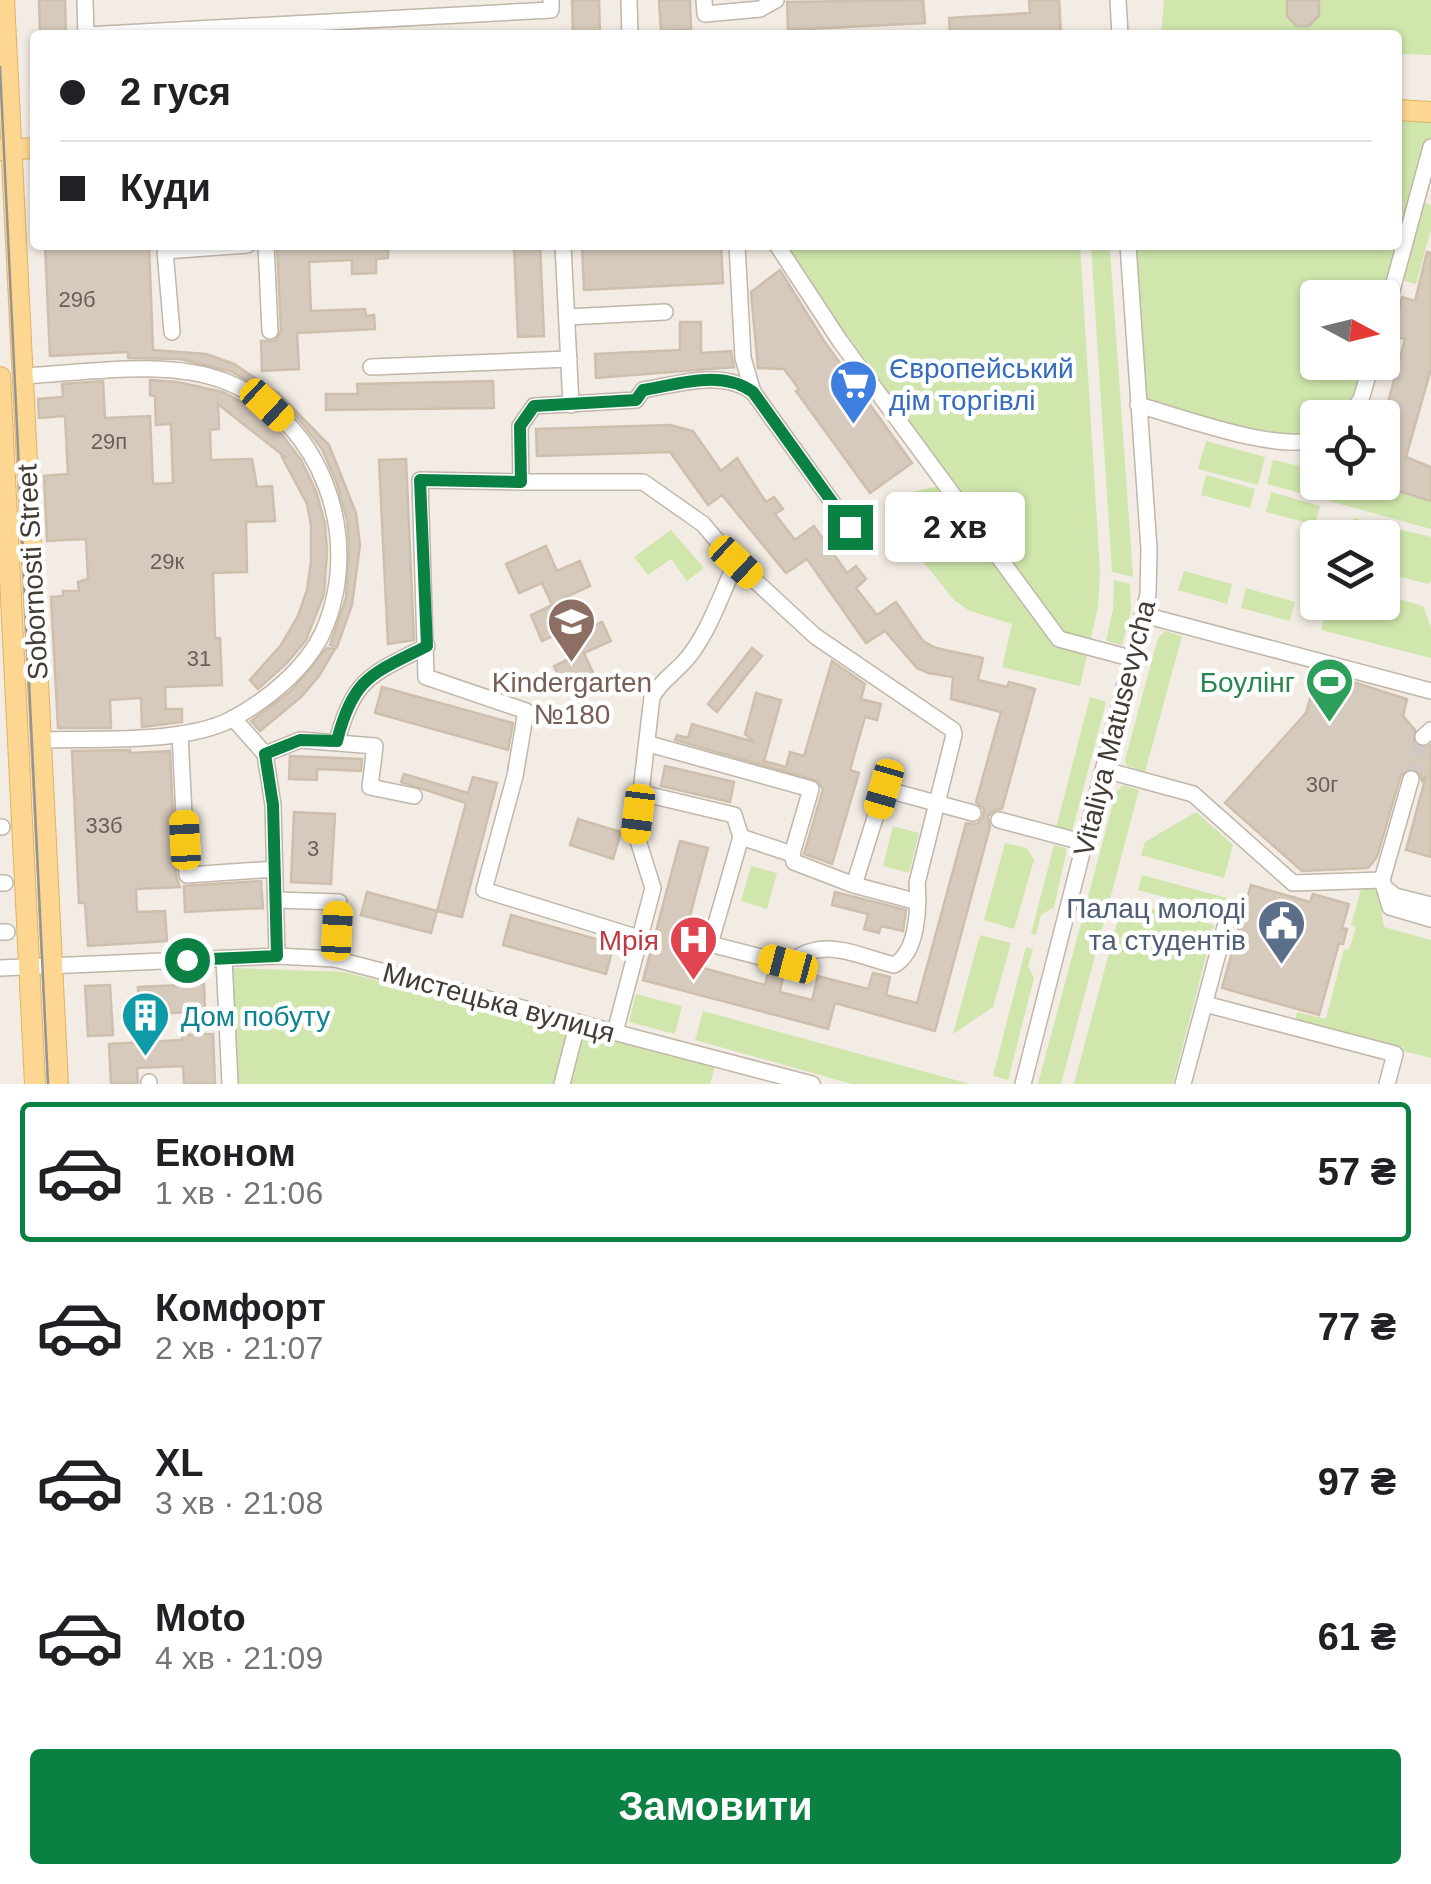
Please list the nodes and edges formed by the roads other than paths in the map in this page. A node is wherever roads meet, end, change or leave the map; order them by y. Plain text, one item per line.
1 (4, 0) edge
2 (85, 0) edge
3 (341, 0) edge
4 (551, 0) edge
5 (629, 0) edge
6 (704, 0) edge
7 (776, 0) edge
8 (1118, 0) edge
9 (473, 7) edge
10 (414, 16) junction
11 (341, 19) junction
12 (86, 30) edge
13 (166, 30) edge
14 (415, 30) edge
15 (630, 30) edge
16 (1120, 30) edge
17 (1402, 110) edge
18 (1431, 112) edge
19 (1431, 147) edge
20 (30, 148) edge
21 (5, 150) edge
22 (180, 250) edge
23 (266, 250) edge
24 (563, 250) edge
25 (737, 250) edge
26 (780, 250) edge
27 (1128, 250) edge
28 (1395, 280) edge
29 (665, 312) dead end
30 (566, 317) junction
31 (270, 331) dead end
32 (172, 332) dead end
33 (569, 359) junction
34 (372, 366) dead end
35 (22, 376) junction
36 (0, 377) edge
37 (753, 392) junction
38 (571, 405) junction
39 (1138, 405) junction
40 (1300, 443) edge
41 (2, 469) edge
42 (521, 482) junction
43 (850, 527) dead end
44 (736, 562) junction
45 (1144, 615) junction
46 (427, 646) junction
47 (1134, 659) junction
48 (1431, 691) edge
49 (233, 718) junction
50 (180, 734) junction
51 (42, 740) junction
52 (337, 741) junction
53 (649, 744) junction
54 (265, 754) junction
55 (1105, 770) junction
56 (1411, 779) tunnel mouth
57 (641, 793) junction
58 (414, 796) dead end
59 (936, 803) junction
60 (973, 813) dead end
61 (1000, 820) dead end
62 (741, 837) junction
63 (1086, 843) junction
64 (792, 854) junction
65 (275, 869) junction
66 (1383, 884) junction
67 (854, 885) junction
68 (276, 900) junction
69 (918, 902) junction
70 (1431, 905) edge
71 (1431, 919) edge
72 (1226, 922) dead end
73 (639, 938) junction
74 (277, 956) junction
75 (224, 958) junction
76 (335, 960) junction
77 (53, 966) junction
78 (30, 967) junction
79 (0, 968) edge
80 (1205, 1004) junction
81 (578, 1022) junction
82 (615, 1032) junction
83 (35, 1084) edge
84 (58, 1084) edge
85 (230, 1084) edge
86 (562, 1084) edge
87 (812, 1084) edge
88 (1023, 1084) edge
89 (1184, 1084) edge
90 (1386, 1084) edge

1 - 21 main road, Sobornosti Street
2 - 12 street
3 - 11 street
4 - 9 street
5 - 15 street
6 - 7 street
8 - 16 street
9 - 10 street
10 - 11 street
10 - 14 street
11 - 13 street
17 - 18 main road
19 - 28 street
20 - 21 main road
21 - 35 main road, Sobornosti Street
22 - 32 street
23 - 31 street
24 - 30 street
25 - 37 street
26 - 47 street
27 - 39 street, Vitaliya Matusevycha
29 - 30 street
30 - 33 street
33 - 34 street
33 - 38 street
35 - 49 street
35 - 51 main road, Sobornosti Street
36 - 41 main road, Sobornosti Street
37 - 38 street
37 - 43 street
38 - 42 street
39 - 40 street
39 - 45 street, Vitaliya Matusevycha
41 - 78 main road, Sobornosti Street
42 - 44 street
42 - 46 street
44 - 53 street
44 - 59 street
45 - 47 street, Vitaliya Matusevycha
45 - 48 street
46 - 52 street
46 - 73 street
47 - 55 street, Vitaliya Matusevycha
49 - 50 street
49 - 54 street
50 - 51 street
50 - 65 street
51 - 77 main road, Sobornosti Street
52 - 54 street
52 - 58 street
53 - 57 street
53 - 64 street
54 - 65 street
55 - 63 street, Vitaliya Matusevycha
55 - 66 street
56 - 66 street
57 - 62 street
57 - 73 street
59 - 60 street
59 - 67 street
59 - 69 street
61 - 63 street
62 - 64 street
62 - 69 street
63 - 88 street, Vitaliya Matusevycha
64 - 67 street
65 - 68 street
66 - 70 street
66 - 71 street
67 - 69 street
68 - 74 street
68 - 76 street
72 - 80 street
73 - 82 street
74 - 75 street, Мистецька вулиця
74 - 76 street, Мистецька вулиця
75 - 77 street, Мистецька вулиця
75 - 85 street
76 - 81 street, Мистецька вулиця
77 - 78 street, Мистецька вулиця
77 - 84 main road, Sobornosti Street
78 - 79 street, Мистецька вулиця
78 - 83 main road, Sobornosti Street
80 - 89 street
80 - 90 street
81 - 82 street, Мистецька вулиця
81 - 86 street
82 - 87 street, Мистецька вулиця

